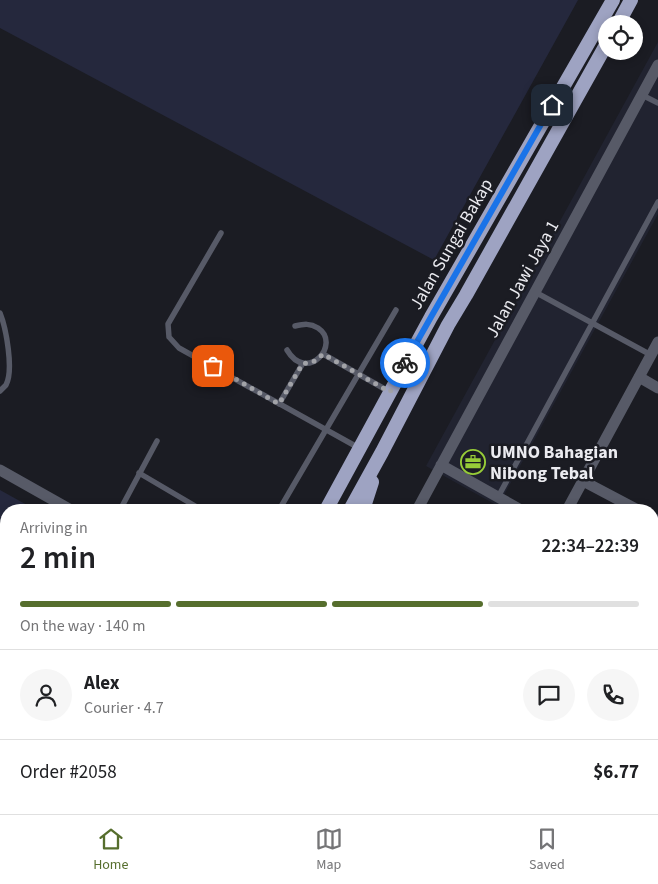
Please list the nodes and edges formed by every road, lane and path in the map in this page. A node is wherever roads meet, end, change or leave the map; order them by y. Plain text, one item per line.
1 (613, 0) edge
2 (631, 0) edge
3 (623, 15) edge
4 (598, 60) edge
5 (658, 65) edge
6 (642, 95) junction
7 (658, 103) edge
8 (658, 202) edge
9 (221, 233) dead end
10 (535, 292) junction
11 (396, 310) dead end
12 (0, 313) edge
13 (592, 324) junction
14 (296, 326) dead end
15 (658, 342) edge
16 (287, 350) dead end
17 (323, 354) junction
18 (651, 355) junction
19 (303, 363) junction
20 (358, 374) junction
21 (639, 378) junction
22 (658, 388) edge
23 (0, 391) edge
24 (390, 392) junction
25 (279, 404) junction
26 (326, 430) junction
27 (157, 441) dead end
28 (359, 448) junction
29 (382, 452) junction
30 (441, 465) junction
31 (0, 470) edge
32 (139, 473) junction
33 (583, 481) junction
34 (498, 497) junction
35 (60, 504) edge
36 (123, 504) edge
37 (192, 504) edge
38 (283, 504) edge
39 (329, 504) edge
40 (353, 504) edge
41 (365, 504) edge
42 (420, 504) edge
43 (510, 504) edge
44 (570, 504) edge
45 (627, 504) edge

1 - 24 highway, Jalan Sungai Bakap
2 - 3 highway
4 - 29 highway
5 - 6 street, Jalan Jawi Jaya 1
6 - 7 lane
6 - 10 street, Jalan Jawi Jaya 1
8 - 13 lane
9 - 25 lane
10 - 13 lane
10 - 30 street, Jalan Jawi Jaya 1
11 - 20 lane
12 - 23 lane
13 - 18 lane
13 - 34 lane
14 - 17 lane
15 - 18 street
16 - 19 lane
17 - 19 lane
17 - 20 lane
18 - 21 street
19 - 25 lane
20 - 24 lane
20 - 26 lane
21 - 22 street
21 - 33 street
24 - 28 highway, Jalan Sungai Bakap
25 - 26 lane
26 - 28 lane
26 - 38 lane
27 - 32 lane
28 - 39 highway, Jalan Sungai Bakap
29 - 40 highway
29 - 41 highway
30 - 34 street
30 - 42 street, Jalan Jawi Jaya 1
31 - 35 street
32 - 36 lane
32 - 37 lane
33 - 44 street
33 - 45 street
34 - 43 street

